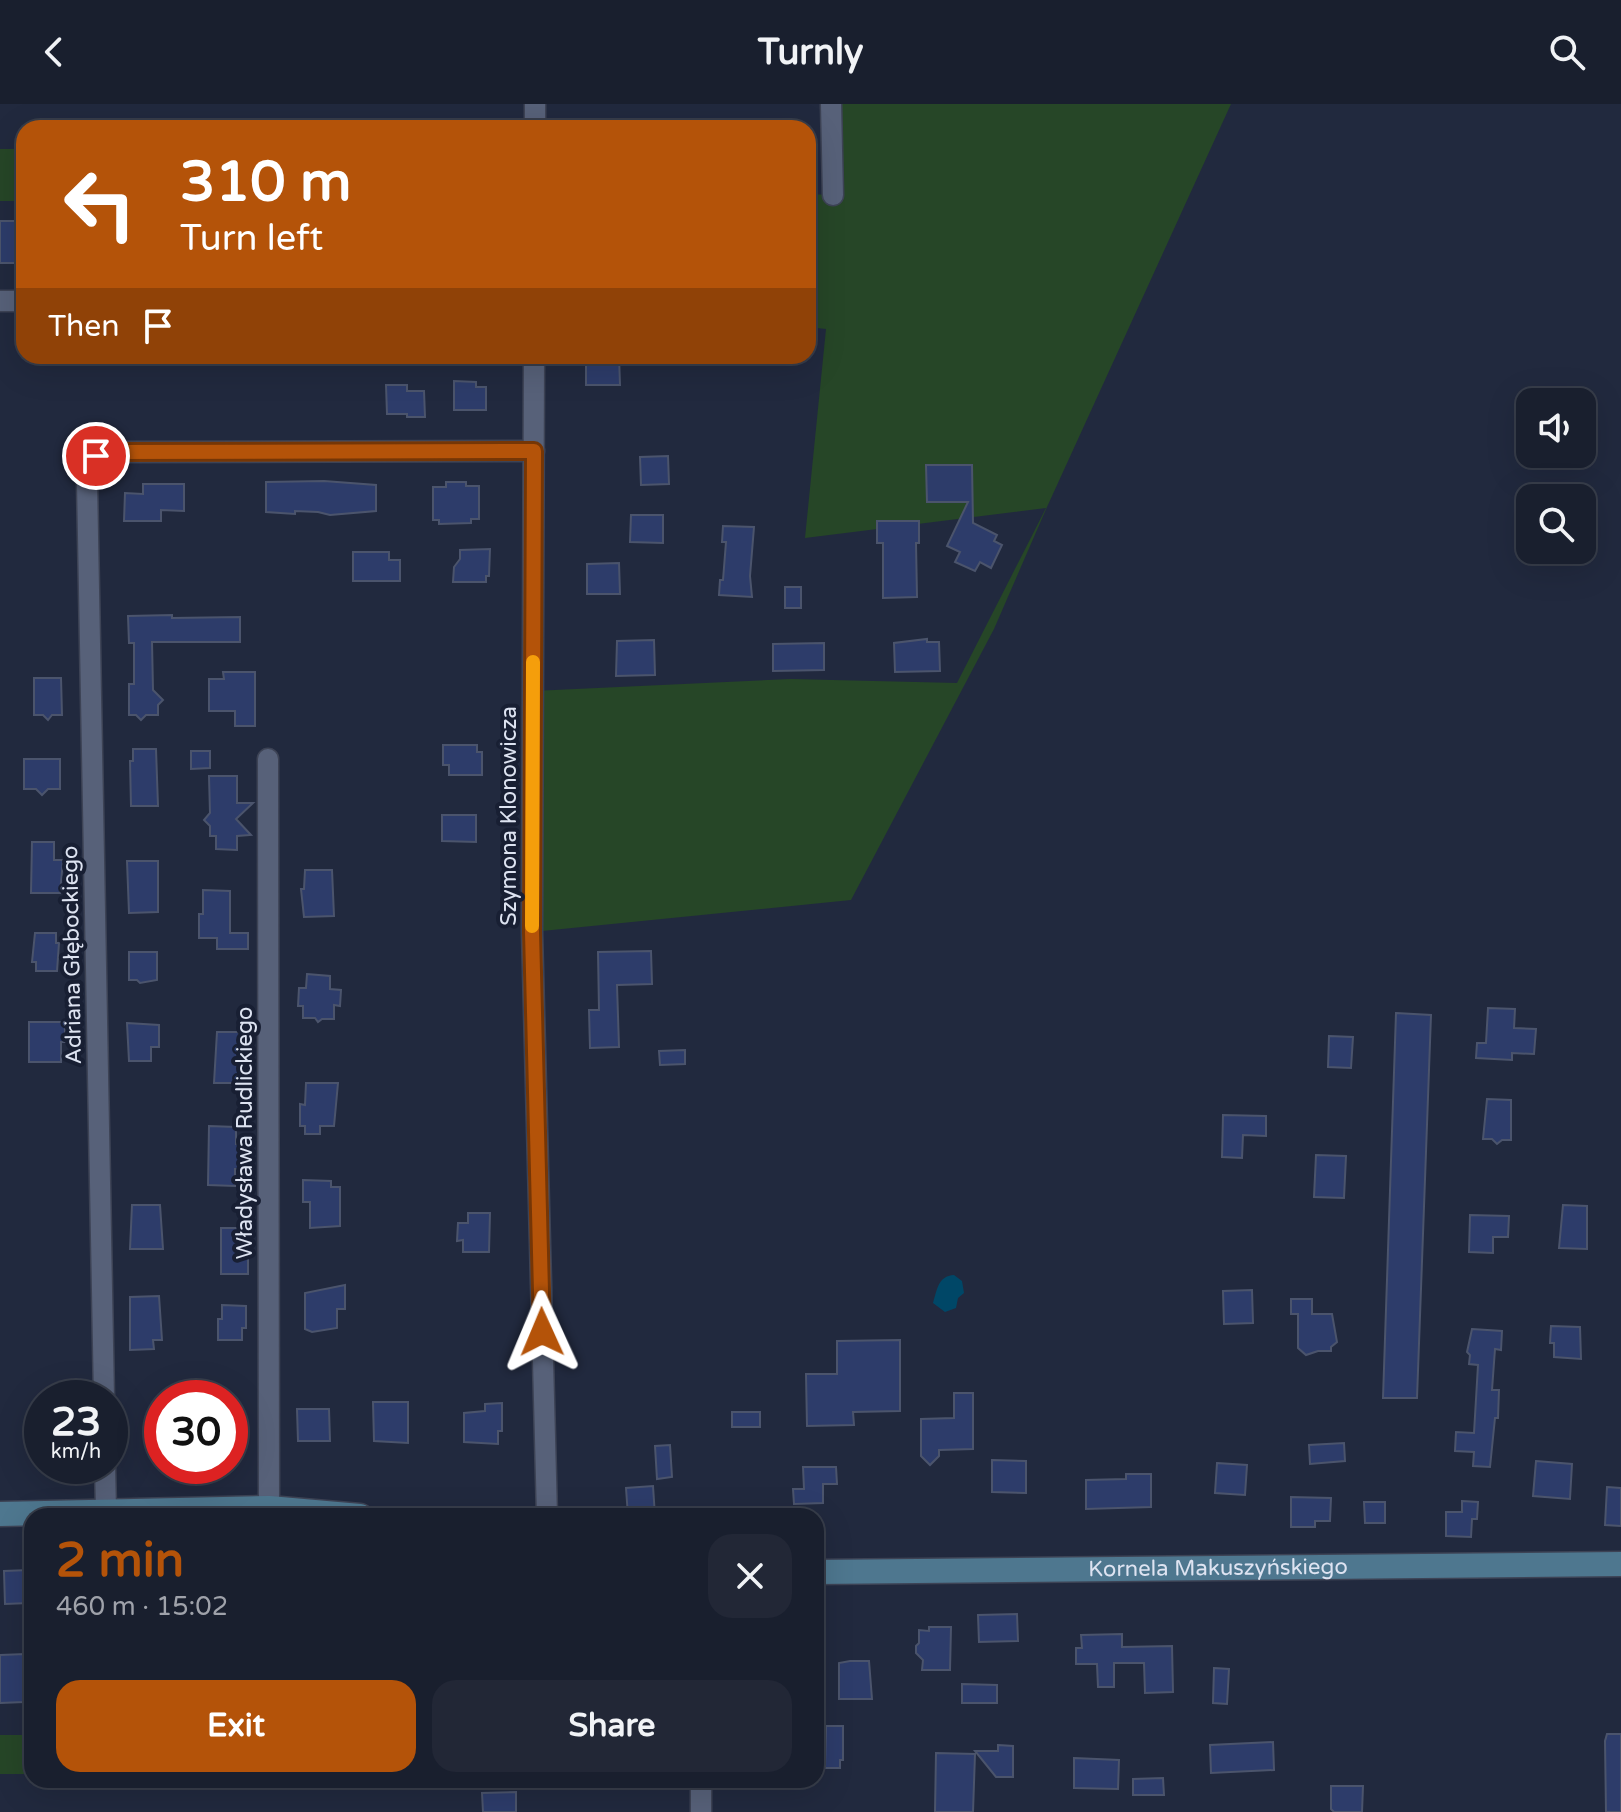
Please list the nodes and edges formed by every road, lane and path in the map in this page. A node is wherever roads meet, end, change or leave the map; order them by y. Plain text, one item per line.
1 (831, 104) edge
2 (833, 195) dead end
3 (534, 364) edge
4 (534, 451) junction
5 (268, 759) dead end
6 (104, 1380) edge
7 (105, 1484) edge
8 (106, 1508) edge
9 (269, 1508) edge
10 (547, 1508) edge
11 (24, 1513) edge
12 (0, 1514) edge
13 (1621, 1564) edge
14 (824, 1572) edge
15 (701, 1788) edge
16 (701, 1812) edge

1 - 2 street
3 - 4 street, Szymona Klonowicza
4 - 6 street, Adriana Głębockiego
4 - 10 street, Szymona Klonowicza
5 - 9 street, Władysława Rudlickiego
7 - 8 street
11 - 12 street
13 - 14 street, Kornela Makuszyńskiego
15 - 16 street

